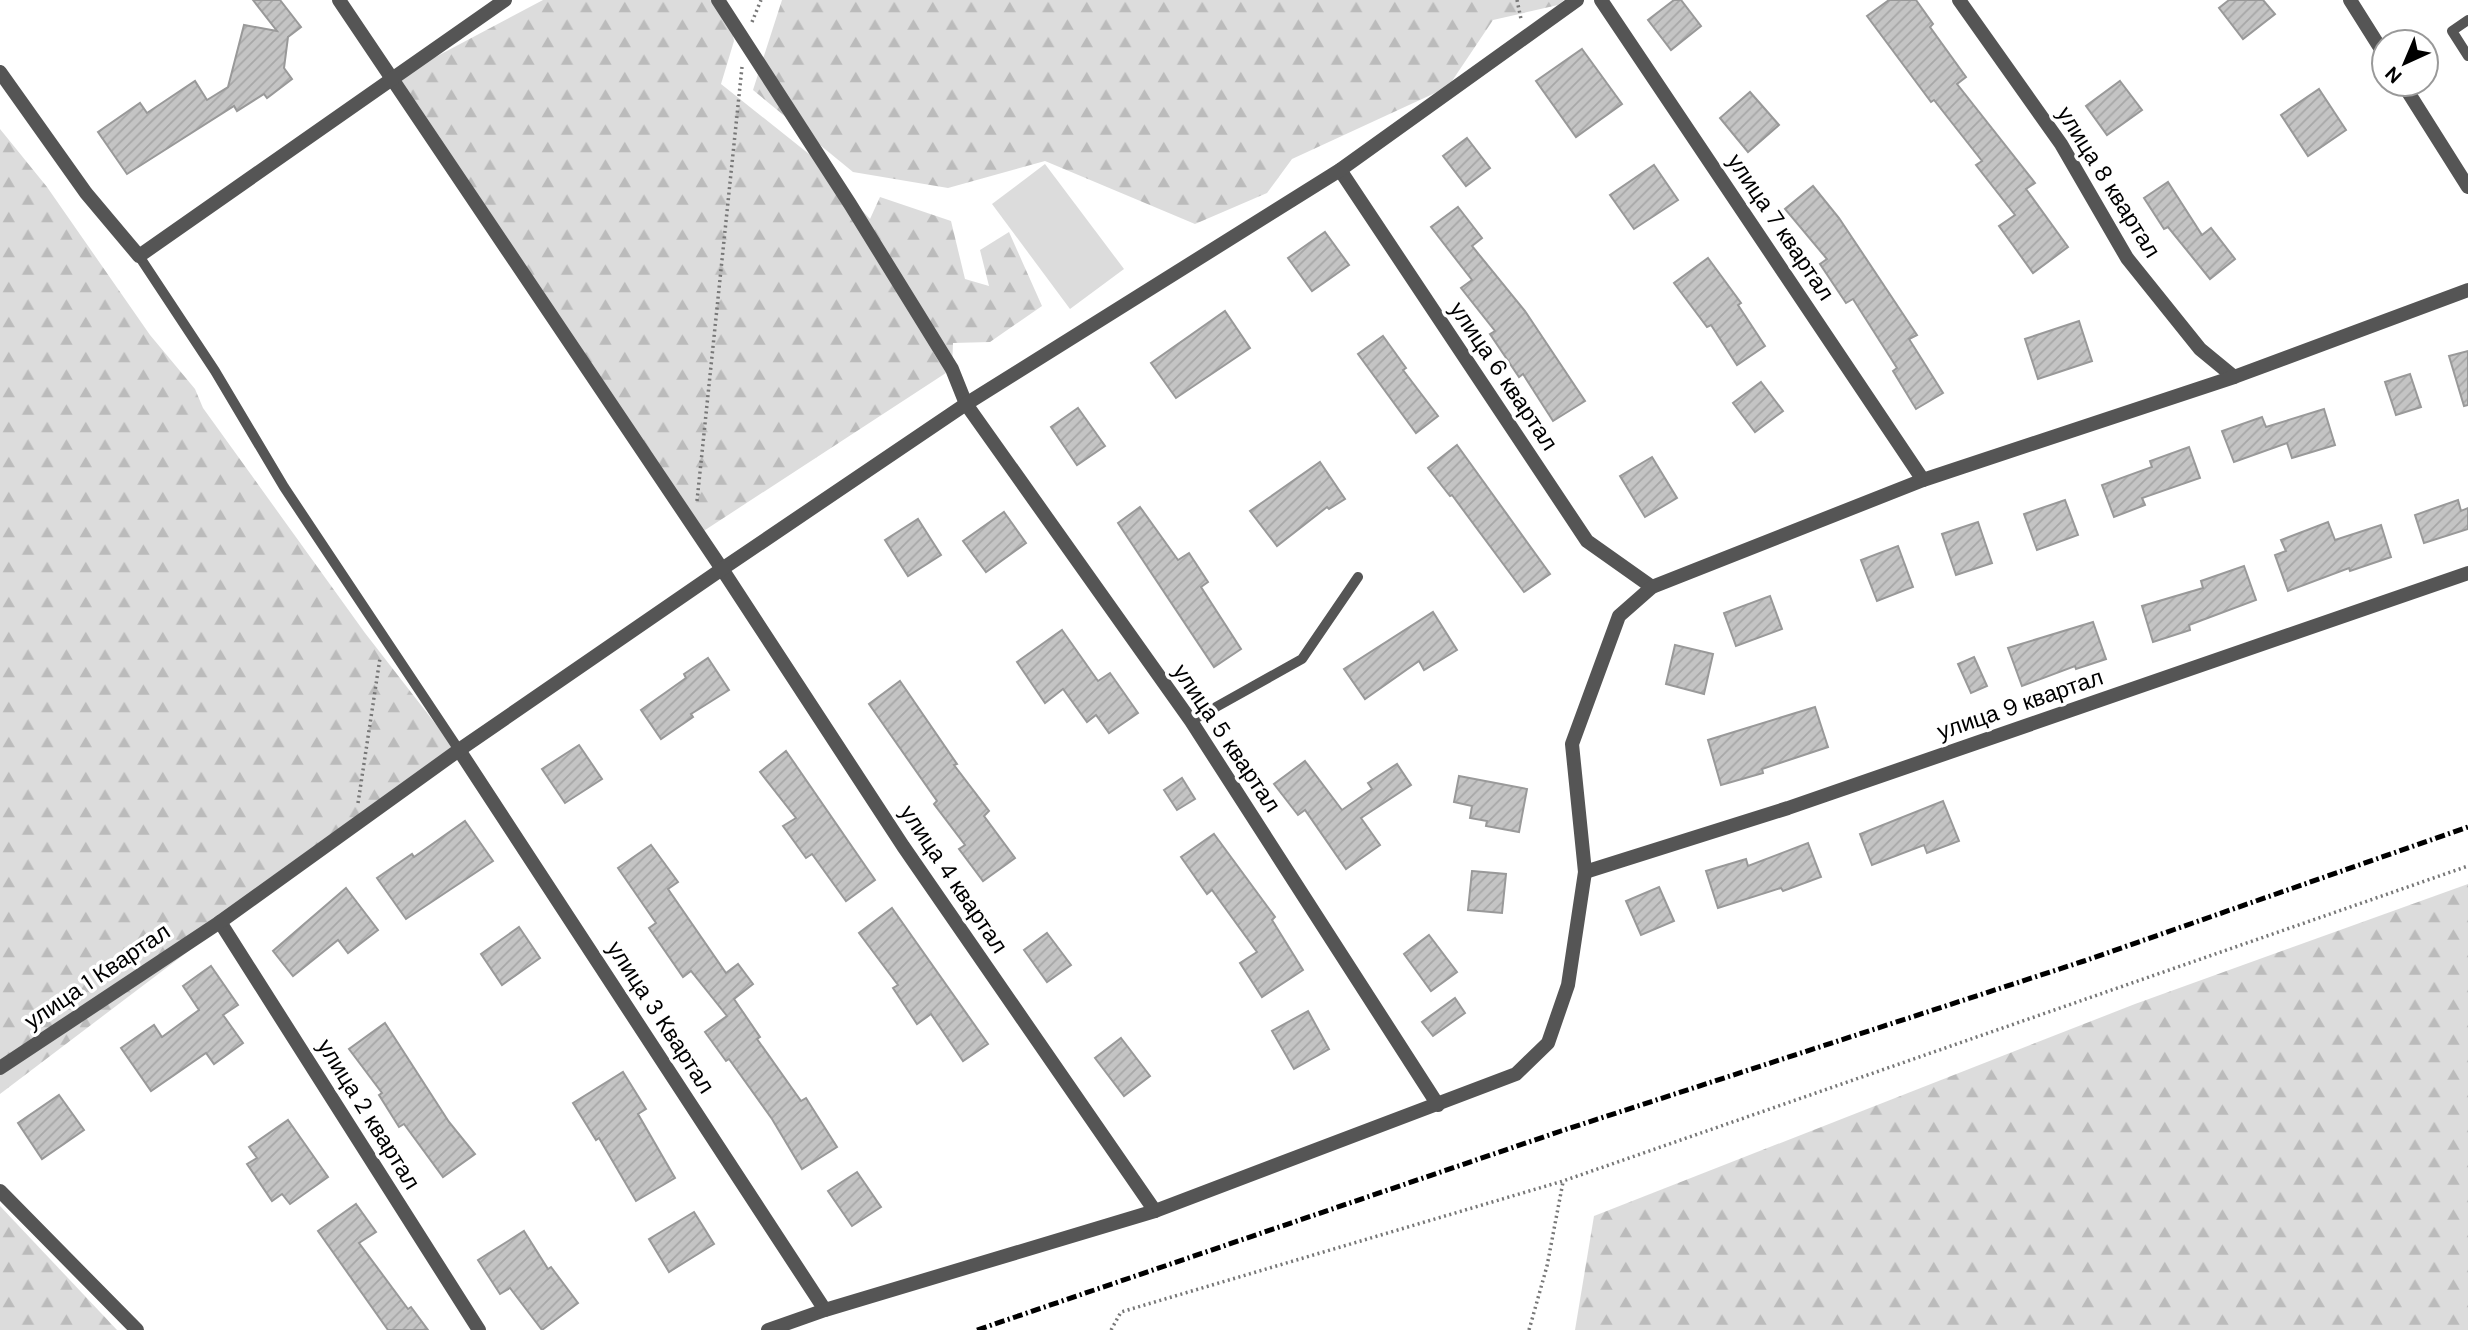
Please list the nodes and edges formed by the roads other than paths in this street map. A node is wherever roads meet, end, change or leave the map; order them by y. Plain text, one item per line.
1 (339, 0) edge
2 (505, 0) edge
3 (718, 0) edge
4 (1577, 0) edge
5 (1601, 0) edge
6 (1959, 0) edge
7 (2350, 0) edge
8 (2468, 20) edge
9 (2370, 32) edge
10 (2468, 56) edge
11 (0, 72) edge
12 (394, 79) junction
13 (2412, 98) edge
14 (1340, 170) junction
15 (2468, 187) edge
16 (139, 256) junction
17 (2468, 290) edge
18 (2234, 377) junction
19 (966, 404) junction
20 (1923, 480) junction
21 (722, 569) junction
22 (2468, 573) edge
23 (1359, 577) dead end
24 (1652, 586) junction
25 (1191, 721) junction
26 (459, 750) junction
27 (1585, 872) junction
28 (220, 922) junction
29 (0, 1069) edge
30 (1438, 1105) junction
31 (0, 1191) edge
32 (1155, 1211) junction
33 (825, 1310) junction
34 (136, 1330) edge
35 (479, 1330) edge
36 (768, 1330) edge

1 - 12 street, улица 4 квартал
2 - 12 street
3 - 19 street, улица 5 квартал
4 - 14 street, улица 1 Квартал
5 - 20 street, улица 7 квартал
6 - 18 street, улица 8 квартал
7 - 9 street
8 - 10 lane
11 - 16 street
12 - 16 street
12 - 21 street, улица 4 квартал
13 - 15 street
14 - 19 street, улица 1 Квартал
14 - 24 street, улица 6 квартал
16 - 26 lane
17 - 18 street
18 - 20 street
19 - 21 street, улица 1 Квартал
19 - 25 street, улица 5 квартал
20 - 24 street
21 - 26 street, улица 1 Квартал
21 - 32 street, улица 4 квартал
22 - 27 street, улица 9 квартал
23 - 25 lane
24 - 27 street
25 - 30 street, улица 5 квартал
26 - 28 street, улица 1 Квартал
26 - 33 street, улица 3 Квартал
27 - 30 street
28 - 29 street, улица 1 Квартал
28 - 35 street, улица 2 квартал
30 - 32 street
31 - 34 street
32 - 33 street
33 - 36 street

